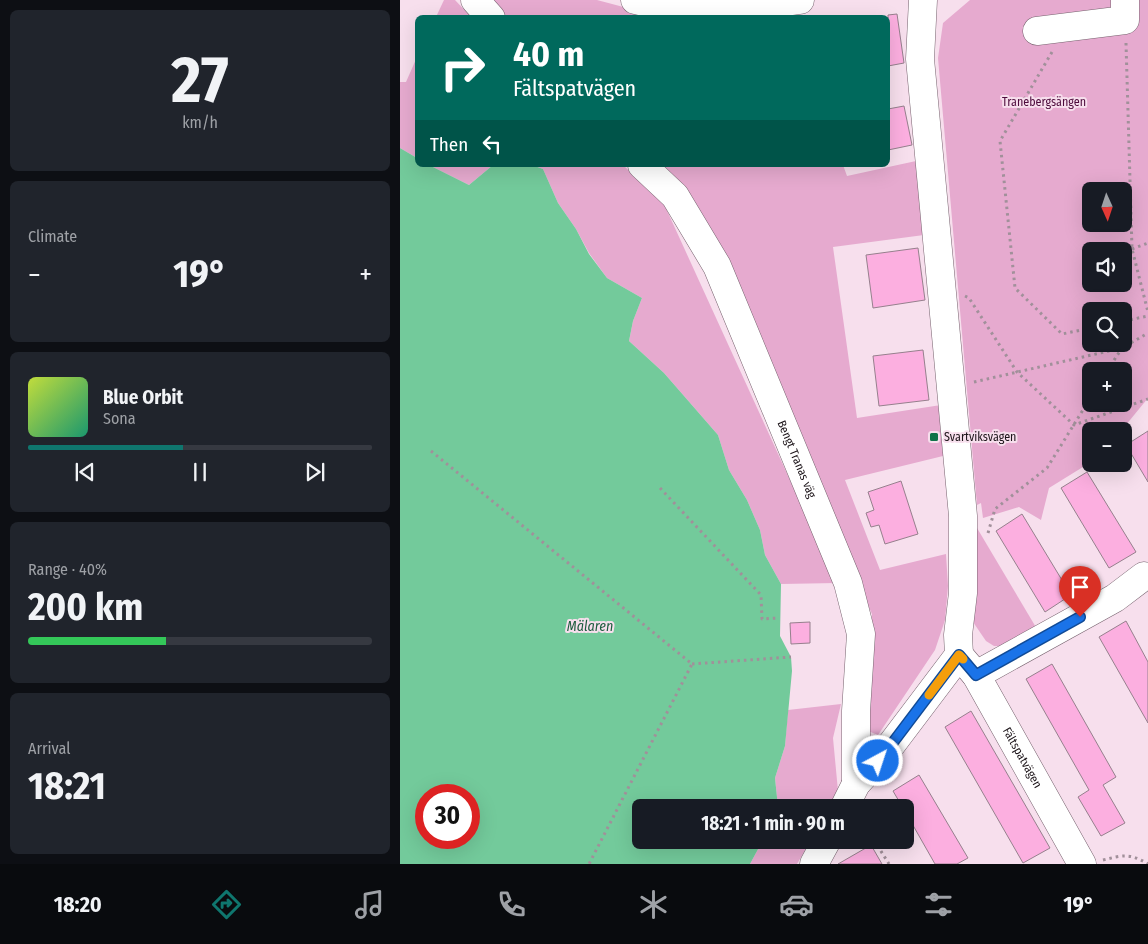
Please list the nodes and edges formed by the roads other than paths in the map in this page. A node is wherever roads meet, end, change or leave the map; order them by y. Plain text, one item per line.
1 (475, 0) edge
2 (635, 0) edge
3 (800, 0) edge
4 (923, 0) edge
5 (1125, 10) edge
6 (488, 15) edge
7 (1037, 32) dead end
8 (644, 167) edge
9 (1144, 576) dead end
10 (967, 665) junction
11 (850, 796) edge
12 (822, 849) edge
13 (1090, 863) edge
14 (814, 864) edge

1 - 6 street
2 - 3 street
4 - 10 street
5 - 7 street
8 - 11 street, Bengt Tranas väg
9 - 10 street
10 - 11 street
10 - 13 street, Fältspatvägen
12 - 14 street

